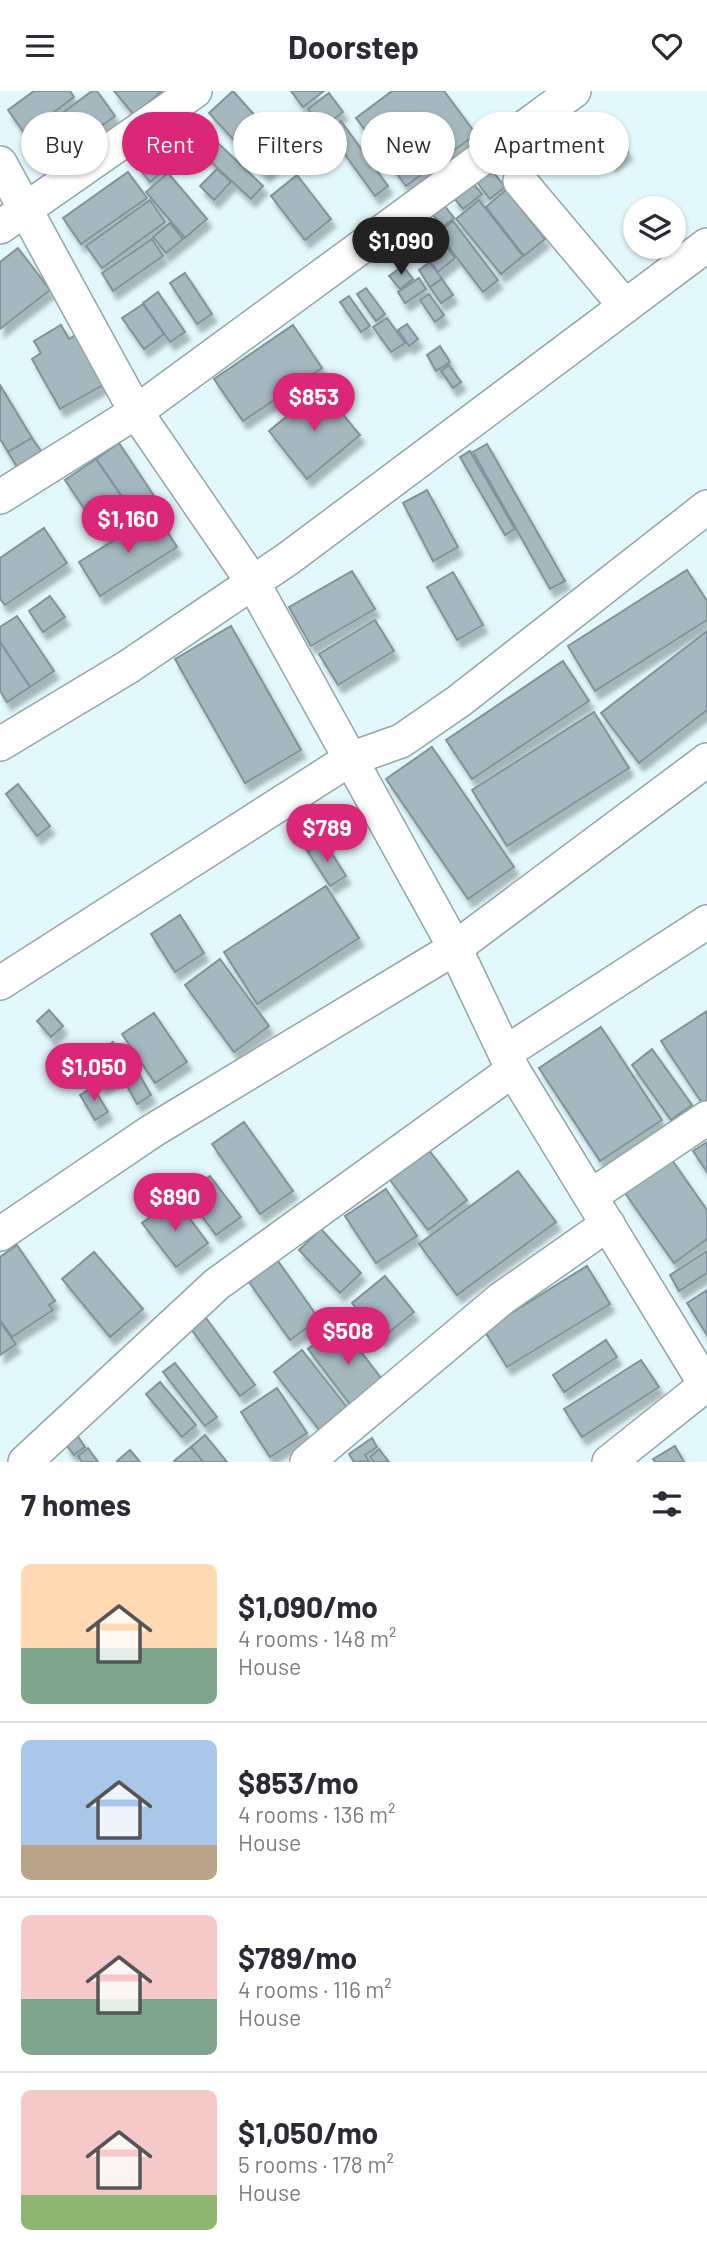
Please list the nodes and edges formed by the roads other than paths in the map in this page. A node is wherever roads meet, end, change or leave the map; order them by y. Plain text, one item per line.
1 (195, 91) edge
2 (575, 91) edge
3 (0, 163) edge
4 (520, 181) dead end
5 (13, 218) edge
6 (707, 245) edge
7 (625, 306) junction
8 (136, 412) junction
9 (0, 497) edge
10 (707, 507) edge
11 (252, 581) junction
12 (0, 744) edge
13 (350, 759) junction
14 (707, 760) edge
15 (707, 922) edge
16 (455, 948) junction
17 (0, 983) edge
18 (509, 1062) junction
19 (707, 1118) edge
20 (591, 1196) junction
21 (608, 1224) junction
22 (0, 1234) edge
23 (707, 1385) edge
24 (24, 1462) edge
25 (307, 1462) edge
26 (609, 1462) edge

1 - 5 street
2 - 8 street
3 - 5 street
4 - 7 street
5 - 8 street
6 - 7 street
7 - 11 street
8 - 9 street
8 - 11 street
10 - 13 street
11 - 12 street
11 - 13 street
13 - 16 street
13 - 17 street
14 - 16 street
15 - 18 street
16 - 18 street
16 - 22 street
18 - 20 street
18 - 24 street
19 - 20 street
20 - 21 street
21 - 23 street
21 - 25 street
23 - 26 street

